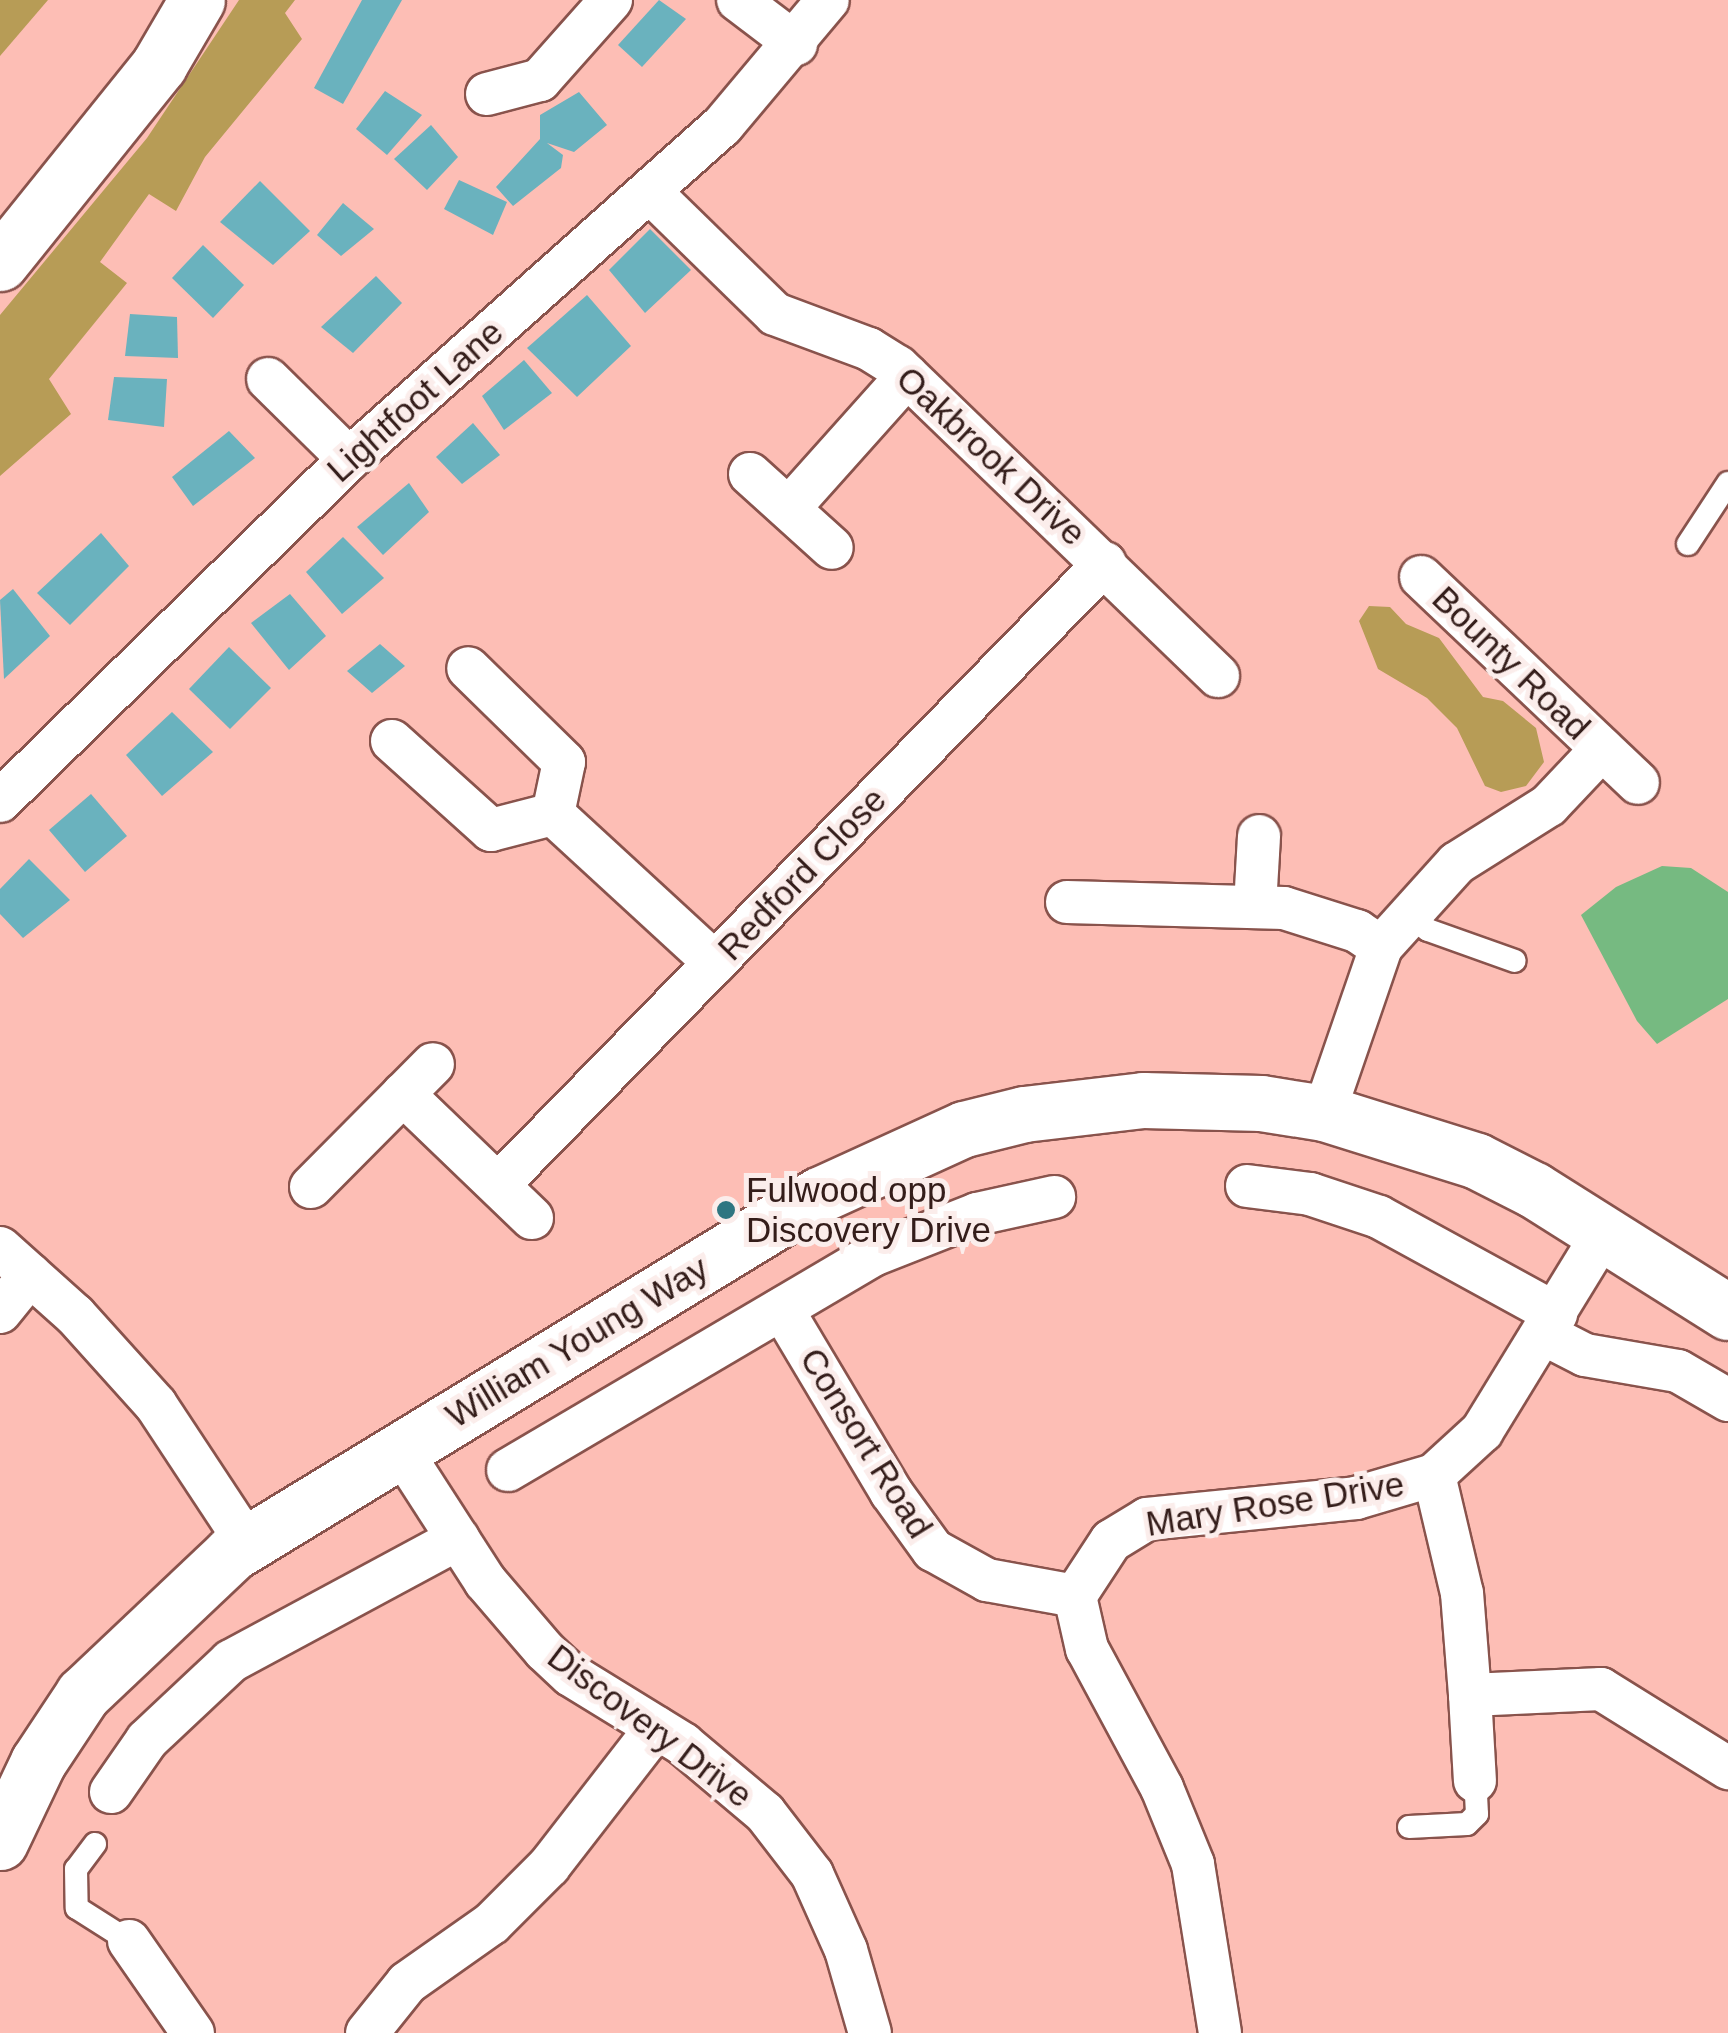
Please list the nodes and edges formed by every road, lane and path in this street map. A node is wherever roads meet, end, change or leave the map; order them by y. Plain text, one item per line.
1 (197, 0) edge
2 (611, 0) edge
3 (738, 0) edge
4 (828, 0) edge
5 (796, 44) junction
6 (487, 94) dead end
7 (651, 193) junction
8 (0, 263) edge
9 (907, 376) junction
10 (268, 379) dead end
11 (348, 459) junction
12 (750, 474) dead end
13 (1728, 483) edge
14 (790, 507) junction
15 (1688, 544) dead end
16 (832, 548) dead end
17 (1105, 563) junction
18 (1421, 577) dead end
19 (468, 668) dead end
20 (1218, 676) dead end
21 (392, 741) dead end
22 (1602, 749) junction
23 (1638, 783) dead end
24 (0, 801) edge
25 (553, 814) junction
26 (1259, 836) dead end
27 (1067, 902) dead end
28 (1255, 906) junction
29 (1394, 930) junction
30 (1515, 961) dead end
31 (714, 963) junction
32 (433, 1064) dead end
33 (403, 1094) junction
34 (1324, 1114) junction
35 (498, 1185) junction
36 (1247, 1186) dead end
37 (311, 1188) dead end
38 (1054, 1197) dead end
39 (532, 1218) dead end
40 (1604, 1232) junction
41 (15, 1261) edge
42 (782, 1308) junction
43 (0, 1312) edge
44 (1728, 1312) edge
45 (1550, 1324) junction
46 (1728, 1400) edge
47 (400, 1449) junction
48 (508, 1470) dead end
49 (1434, 1475) junction
50 (458, 1539) junction
51 (247, 1542) junction
52 (1075, 1596) junction
53 (1470, 1695) junction
54 (656, 1728) junction
55 (1728, 1768) edge
56 (1475, 1781) joint
57 (111, 1792) dead end
58 (1410, 1827) dead end
59 (0, 1842) edge
60 (95, 1844) dead end
61 (129, 1941) joint
62 (193, 2033) edge
63 (367, 2033) edge
64 (870, 2033) edge
65 (1220, 2033) edge

1 - 8 main road
2 - 6 street
3 - 5 street
4 - 5 street, Lightfoot Lane
5 - 7 street, Lightfoot Lane
7 - 9 street, Oakbrook Drive
7 - 11 street, Lightfoot Lane
9 - 14 street
9 - 17 street, Oakbrook Drive
10 - 11 street
11 - 24 street, Lightfoot Lane
12 - 14 street
13 - 15 lane
14 - 16 street
17 - 20 street, Oakbrook Drive
17 - 31 street, Redford Close
18 - 22 street, Bounty Road
19 - 25 street
21 - 25 street
22 - 23 street, Bounty Road
22 - 29 street, Bounty Road
25 - 31 street
26 - 28 street
27 - 28 street
28 - 29 street
29 - 30 lane
29 - 34 street, Bounty Road
31 - 35 street, Redford Close
32 - 33 street
33 - 35 street
33 - 37 street
34 - 40 main road, William Young Way
34 - 47 main road, William Young Way
35 - 39 street
36 - 45 street
38 - 42 street, Consort Road
40 - 44 main road, William Young Way
40 - 45 street, Mary Rose Drive
41 - 43 street
41 - 51 street
42 - 48 street, Consort Road
42 - 52 street, Consort Road
45 - 46 street
45 - 49 street, Mary Rose Drive
47 - 50 street, Discovery Drive
47 - 51 main road, William Young Way
49 - 52 street, Mary Rose Drive
49 - 53 street
50 - 54 street, Discovery Drive
50 - 57 street
51 - 59 main road, William Young Way
52 - 65 street
53 - 55 street
53 - 56 street
54 - 63 street
54 - 64 street, Discovery Drive
56 - 58 lane
60 - 61 lane
61 - 62 street

